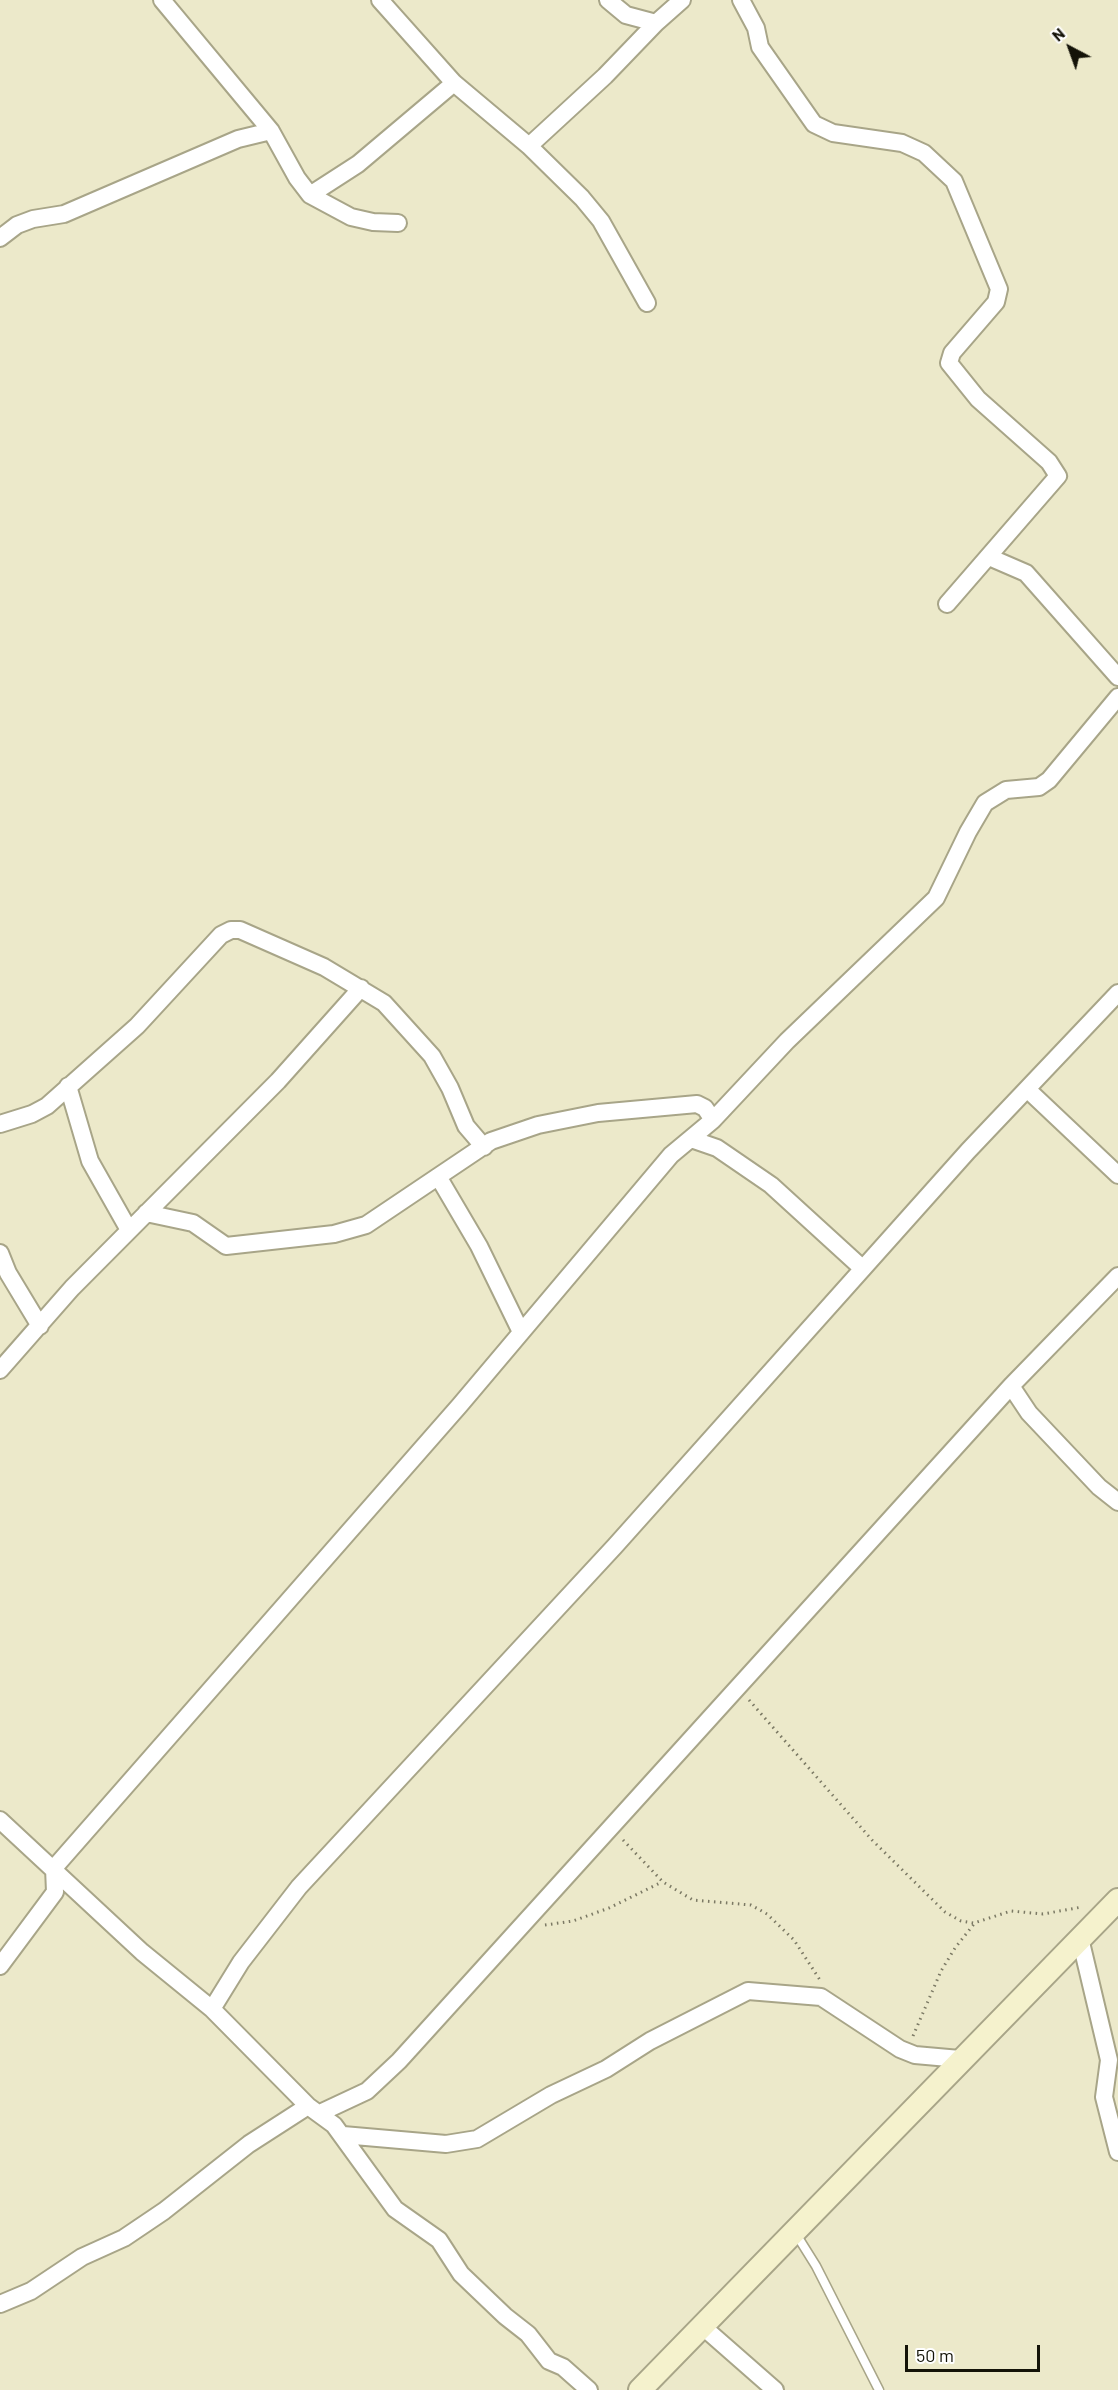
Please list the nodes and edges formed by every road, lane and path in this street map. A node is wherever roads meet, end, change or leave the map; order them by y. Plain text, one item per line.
1 (162, 0) edge
2 (380, 0) edge
3 (608, 0) edge
4 (682, 0) edge
5 (741, 0) edge
6 (656, 23) junction
7 (454, 83) junction
8 (271, 131) junction
9 (529, 146) junction
10 (310, 195) junction
11 (398, 223) dead end
12 (0, 238) edge
13 (647, 303) dead end
14 (989, 557) junction
15 (947, 604) dead end
16 (1118, 677) edge
17 (1118, 697) edge
18 (361, 988) junction
19 (1118, 993) edge
20 (68, 1086) junction
21 (1028, 1089) junction
22 (713, 1120) junction
23 (0, 1124) edge
24 (691, 1138) junction
25 (484, 1147) junction
26 (1118, 1175) edge
27 (439, 1178) junction
28 (146, 1213) junction
29 (129, 1230) junction
30 (0, 1254) edge
31 (862, 1268) junction
32 (1118, 1276) edge
33 (40, 1326) junction
34 (521, 1332) junction
35 (0, 1370) edge
36 (1011, 1386) junction
37 (1118, 1502) edge
38 (738, 1688) junction
39 (0, 1820) edge
40 (611, 1827) junction
41 (54, 1868) junction
42 (663, 1881) junction
43 (1084, 1907) dead end
44 (1115, 1907) edge
45 (974, 1923) junction
46 (520, 1929) junction
47 (1080, 1938) junction
48 (0, 1966) edge
49 (838, 2006) junction
50 (212, 2009) junction
51 (908, 2052) junction
52 (960, 2059) junction
53 (314, 2110) junction
54 (343, 2135) junction
55 (1118, 2152) edge
56 (794, 2231) junction
57 (0, 2304) edge
58 (702, 2326) junction
59 (589, 2390) edge
60 (640, 2390) edge
61 (775, 2390) edge
62 (879, 2390) edge

1 - 8 street
2 - 7 street
3 - 6 street
4 - 6 street
5 - 14 street
6 - 9 street
7 - 9 street
7 - 10 street
8 - 10 street
8 - 12 street
9 - 13 street
10 - 11 street
14 - 15 street
14 - 16 street
17 - 22 street
18 - 20 street
18 - 25 street
18 - 28 street
19 - 21 street
20 - 23 street
20 - 29 street
21 - 26 street
21 - 31 street
22 - 24 street
22 - 25 street
24 - 31 street
24 - 34 street
25 - 27 street
27 - 28 street
27 - 34 street
28 - 29 street
29 - 33 street
30 - 33 street
31 - 50 street
32 - 36 street
33 - 35 street
34 - 41 street
36 - 37 street
36 - 38 street
38 - 40 street
38 - 45 path
39 - 41 street
40 - 42 path
40 - 46 street
41 - 48 street
41 - 50 street
42 - 46 path
42 - 49 path
43 - 45 path
44 - 47 main road
45 - 51 path
46 - 53 street
47 - 52 main road
47 - 55 street
49 - 51 street
49 - 54 street
50 - 53 street
51 - 52 street
52 - 56 main road
53 - 54 street
53 - 57 street
54 - 59 street
56 - 58 main road
56 - 62 lane
58 - 60 main road
58 - 61 street

